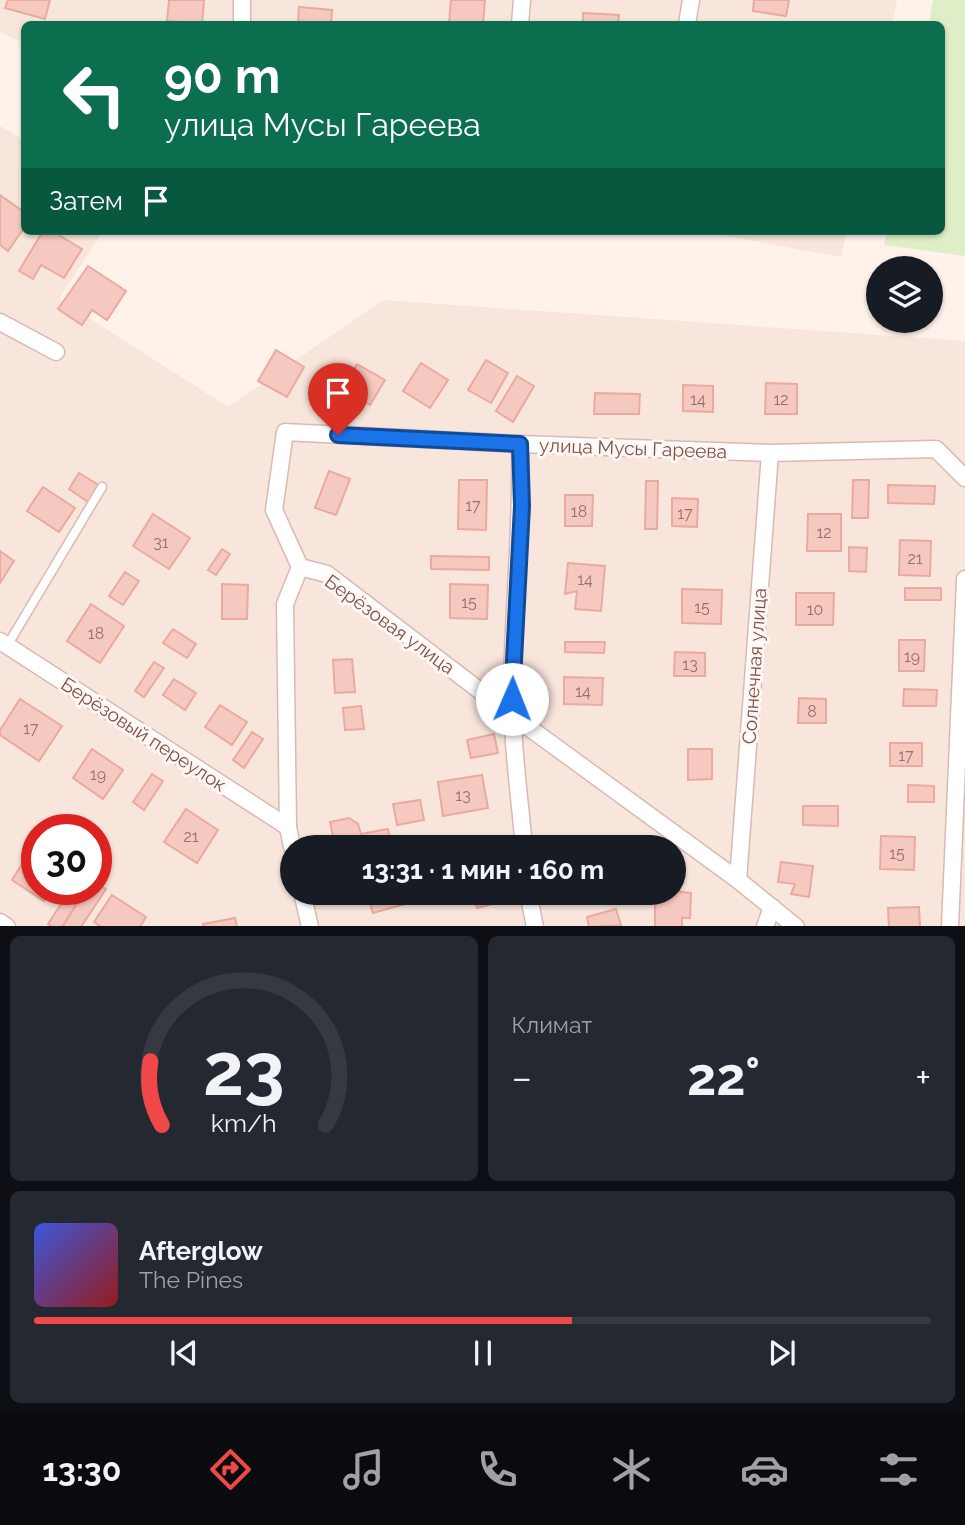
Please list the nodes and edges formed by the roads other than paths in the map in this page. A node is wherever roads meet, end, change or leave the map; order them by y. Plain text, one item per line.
1 (242, 0) edge
2 (522, 0) edge
3 (691, 0) edge
4 (242, 21) edge
5 (520, 21) edge
6 (688, 21) edge
7 (0, 322) edge
8 (56, 352) dead end
9 (520, 444) junction
10 (770, 453) junction
11 (965, 478) edge
12 (102, 487) dead end
13 (274, 510) joint
14 (300, 567) junction
15 (965, 579) edge
16 (4, 643) edge
17 (513, 716) junction
18 (288, 827) junction
19 (290, 835) edge
20 (523, 835) edge
21 (738, 880) junction
22 (305, 905) edge
23 (531, 905) edge
24 (772, 907) junction
25 (0, 922) edge
26 (7, 926) edge
27 (310, 926) edge
28 (535, 926) edge
29 (765, 926) edge
30 (796, 926) edge
31 (950, 926) edge

1 - 4 street
2 - 5 street
3 - 6 street
7 - 8 street
9 - 10 street, улица Мусы Гареева
9 - 13 street, улица Мусы Гареева
9 - 17 street
10 - 11 street, улица Мусы Гареева
10 - 21 street, Солнечная улица
12 - 16 lane
13 - 14 street, Берёзовая улица
14 - 17 street, Берёзовая улица
14 - 18 street
15 - 31 street
16 - 18 street, Берёзовый переулок
17 - 20 street
17 - 21 street, Берёзовая улица
18 - 19 street
21 - 24 street, Берёзовая улица
22 - 27 street
23 - 28 street
24 - 29 street
24 - 30 street, Берёзовая улица
25 - 26 street

